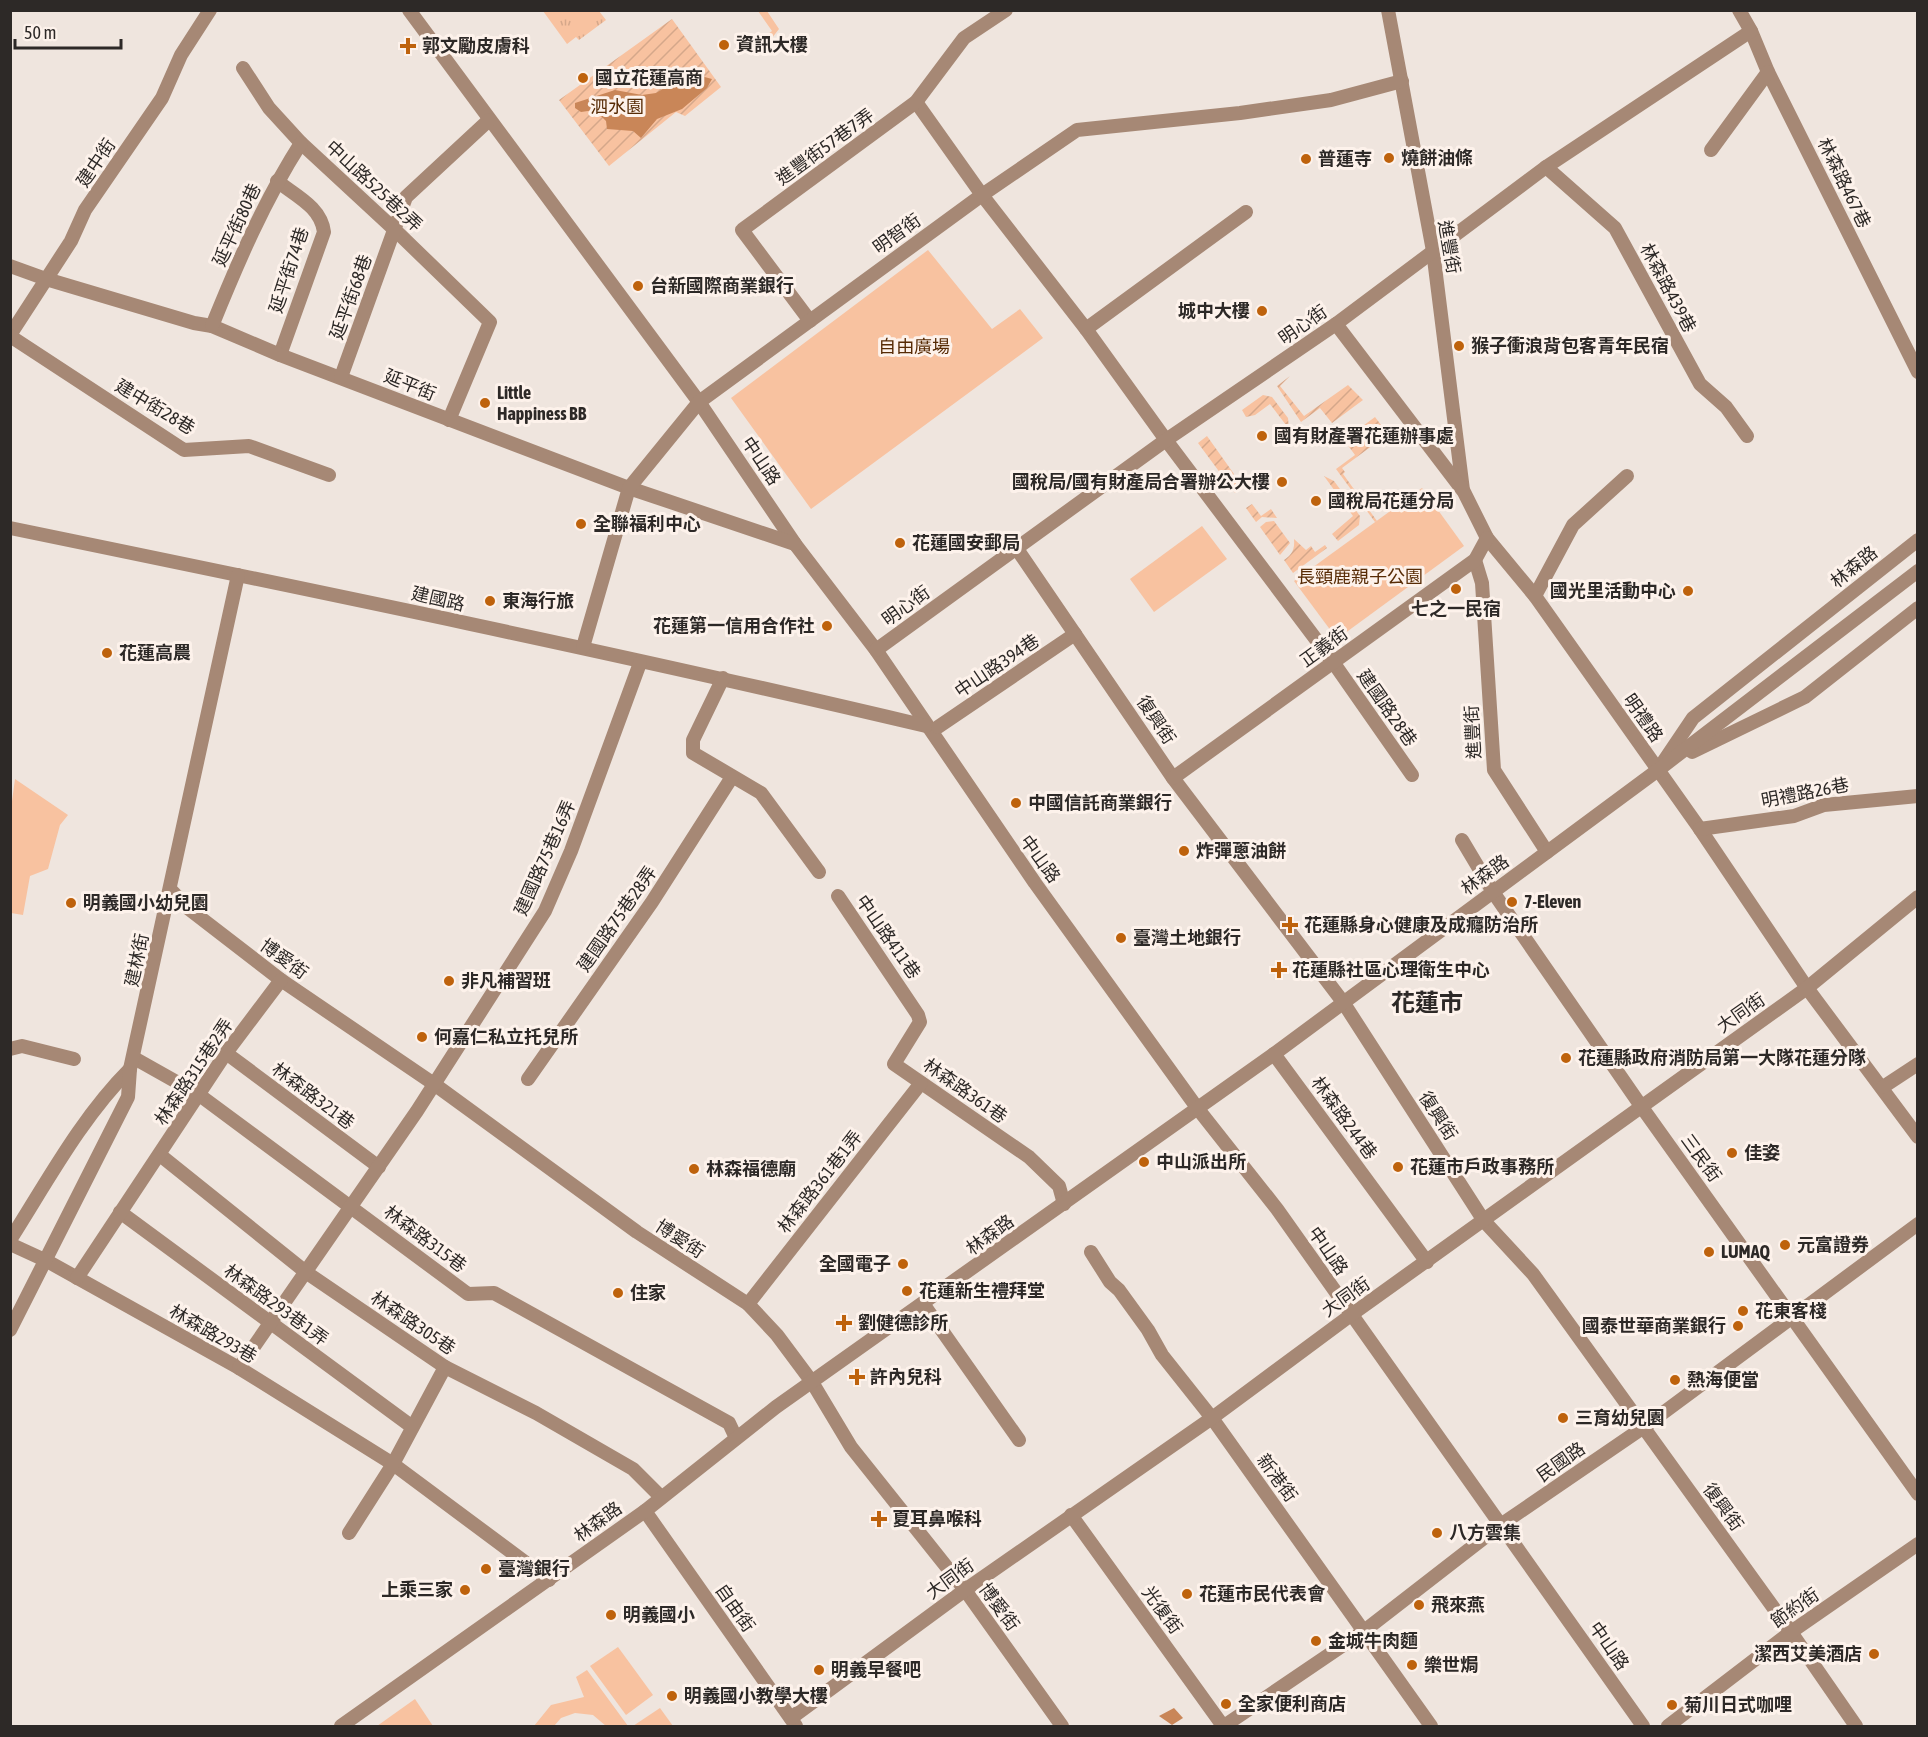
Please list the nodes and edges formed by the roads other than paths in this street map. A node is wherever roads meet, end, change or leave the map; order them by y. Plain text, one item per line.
1 (210, 10) edge
2 (409, 10) edge
3 (1388, 10) edge
4 (1738, 10) edge
5 (1005, 11) edge
6 (1751, 31) junction
7 (243, 68) dead end
8 (1768, 72) junction
9 (1402, 81) junction
10 (916, 102) junction
11 (489, 120) junction
12 (301, 144) junction
13 (1711, 150) dead end
14 (1546, 167) junction
15 (277, 181) junction
16 (982, 195) junction
17 (1246, 212) dead end
18 (395, 230) junction
19 (1433, 251) junction
20 (10, 266) edge
21 (46, 279) junction
22 (810, 321) junction
23 (1336, 324) junction
24 (212, 326) junction
25 (1086, 328) junction
26 (10, 336) edge
27 (280, 355) junction
28 (1917, 372) edge
29 (341, 377) junction
30 (699, 402) junction
31 (449, 420) junction
32 (1747, 436) dead end
33 (1166, 440) junction
34 (329, 475) dead end
35 (1627, 476) dead end
36 (629, 488) junction
37 (1464, 492) junction
38 (10, 528) edge
39 (1487, 538) junction
40 (1917, 540) edge
41 (795, 543) junction
42 (1017, 549) junction
43 (1475, 560) junction
44 (1917, 571) edge
45 (238, 575) junction
46 (1535, 596) junction
47 (1917, 608) edge
48 (1075, 634) junction
49 (583, 647) junction
50 (876, 650) junction
51 (1333, 662) junction
52 (640, 663) junction
53 (723, 678) junction
54 (932, 727) junction
55 (1658, 770) junction
56 (1412, 775) dead end
57 (732, 777) junction
58 (1173, 778) junction
59 (1917, 796) edge
60 (1700, 829) junction
61 (1462, 840) dead end
62 (1547, 852) junction
63 (819, 872) dead end
64 (170, 890) junction
65 (1493, 892) junction
66 (838, 896) dead end
67 (1917, 897) edge
68 (281, 980) junction
69 (1807, 988) junction
70 (908, 998) joint
71 (1343, 1002) junction
72 (10, 1049) edge
73 (226, 1053) junction
74 (1274, 1054) junction
75 (74, 1059) dead end
76 (132, 1064) junction
77 (1917, 1064) edge
78 (528, 1078) dead end
79 (921, 1083) junction
80 (434, 1084) junction
81 (1883, 1087) junction
82 (198, 1094) junction
83 (1641, 1106) junction
84 (1198, 1109) junction
85 (1917, 1137) edge
86 (160, 1155) junction
87 (379, 1167) junction
88 (1064, 1204) junction
89 (350, 1205) junction
90 (120, 1212) junction
91 (1484, 1221) junction
92 (1917, 1224) edge
93 (10, 1242) edge
94 (1091, 1252) dead end
95 (47, 1261) junction
96 (1427, 1262) junction
97 (307, 1273) junction
98 (77, 1278) junction
99 (748, 1304) junction
100 (924, 1305) junction
101 (1351, 1315) junction
102 (1792, 1315) junction
103 (271, 1324) junction
104 (10, 1330) edge
105 (445, 1367) junction
106 (239, 1368) junction
107 (812, 1382) junction
108 (1212, 1418) junction
109 (411, 1426) junction
110 (1644, 1427) junction
111 (736, 1438) junction
112 (1019, 1440) dead end
113 (393, 1464) junction
114 (1917, 1494) edge
115 (661, 1497) junction
116 (645, 1511) junction
117 (1071, 1515) junction
118 (1502, 1524) junction
119 (349, 1533) dead end
120 (1917, 1544) edge
121 (549, 1580) junction
122 (965, 1590) junction
123 (1364, 1631) junction
124 (1791, 1632) junction
125 (794, 1722) edge
126 (341, 1726) edge
127 (1062, 1726) edge
128 (1224, 1726) edge
129 (1431, 1726) edge
130 (1643, 1726) edge
131 (1668, 1726) edge
132 (1856, 1726) edge

1 - 21 street, 建中街
2 - 11 street, 中山路
3 - 9 street, 進豐街
4 - 6 street, 林森路467巷
5 - 10 street, 進豐街57巷7弄
6 - 8 street, 林森路467巷
6 - 14 street, 明心街
7 - 12 street, 中山路525巷2弄
8 - 13 street
8 - 28 street, 林森路467巷
9 - 16 street, 明智街
9 - 19 street, 進豐街
10 - 16 street, 建國路28巷
10 - 22 street, 進豐街57巷7弄
11 - 18 street, 延平街68巷
11 - 30 street, 中山路
12 - 15 street, 延平街80巷
12 - 18 street, 中山路525巷2弄
14 - 19 street, 明心街
14 - 32 street, 林森路439巷
15 - 24 street, 延平街80巷
15 - 27 street, 延平街74巷
16 - 22 street, 明智街
16 - 25 street, 建國路28巷
17 - 25 street
18 - 29 street, 延平街68巷
18 - 31 street, 中山路525巷2弄
19 - 23 street, 明心街
19 - 37 street, 進豐街
20 - 21 street, 延平街
21 - 24 street, 延平街
21 - 26 street, 建中街
22 - 30 street, 明智街
23 - 33 street, 明心街
23 - 37 street, 明禮路
24 - 27 street, 延平街
25 - 33 street, 建國路28巷
26 - 34 street, 建中街28巷
27 - 29 street, 延平街
29 - 31 street, 延平街
30 - 36 street, 明智街
30 - 41 street, 中山路
31 - 36 street, 延平街
33 - 42 street, 明心街
33 - 51 street, 建國路28巷
35 - 46 street
36 - 41 street, 延平街
36 - 49 street, 明智街
37 - 39 street, 明禮路
38 - 45 street, 建國路
39 - 43 street, 正義街
39 - 46 street, 明禮路
40 - 55 street, 林森路
41 - 50 street, 中山路
42 - 48 street, 復興街
42 - 50 street, 明心街
43 - 51 street, 正義街
43 - 62 street, 進豐街
44 - 55 street, 林森路
45 - 49 street, 建國路
45 - 64 street, 建林街
46 - 55 street, 明禮路
47 - 55 street, 林森路
48 - 54 street, 中山路394巷
48 - 58 street, 復興街
49 - 52 street, 建國路
50 - 54 street, 中山路
51 - 56 street, 建國路28巷
51 - 58 street, 正義街
52 - 53 street, 建國路
52 - 80 street, 建國路75巷16弄
53 - 54 street, 建國路
53 - 57 street
54 - 84 street, 中山路
55 - 60 street, 明禮路
55 - 62 street, 林森路
57 - 63 street
57 - 78 street, 建國路75巷28弄
58 - 71 street, 復興街
59 - 60 street, 明禮路26巷
60 - 69 street, 明禮路
61 - 65 street, 三民街
62 - 65 street, 林森路
64 - 68 street, 博愛街
64 - 76 street, 建林街
65 - 71 street, 林森路
65 - 83 street, 三民街
66 - 70 street, 中山路411巷
67 - 69 street, 大同街
68 - 73 street, 林森路315巷2弄
68 - 80 street, 博愛街
69 - 81 street, 明禮路
69 - 83 street, 大同街
70 - 79 street, 林森路361巷
71 - 74 street, 林森路
71 - 91 street, 復興街
72 - 75 street
73 - 82 street, 林森路315巷2弄
73 - 87 street, 林森路321巷
74 - 84 street, 林森路
74 - 96 street, 林森路244巷
76 - 82 street, 林森路315巷
76 - 93 street
76 - 95 street, 建林街
77 - 81 street
79 - 88 street, 林森路361巷
79 - 99 street, 林森路361巷1弄
80 - 87 street
80 - 99 street, 博愛街
81 - 85 street, 明禮路
82 - 86 street, 林森路315巷2弄
82 - 89 street, 林森路315巷
83 - 91 street, 大同街
83 - 102 street, 三民街
84 - 88 street, 林森路
84 - 101 street, 中山路
86 - 90 street, 林森路315巷2弄
86 - 97 street, 林森路305巷
87 - 89 street
88 - 100 street, 林森路
89 - 97 street
89 - 111 street, 林森路315巷
90 - 98 street, 林森路315巷2弄
90 - 103 street, 林森路293巷1弄
91 - 96 street, 大同街
91 - 110 street, 復興街
92 - 102 street, 民國路
93 - 95 street, 林森路293巷
94 - 108 street, 新港街
95 - 98 street, 林森路293巷
95 - 104 street, 建林街
96 - 101 street, 大同街
97 - 103 street
97 - 105 street, 林森路305巷
98 - 106 street, 林森路293巷
99 - 107 street, 博愛街
100 - 107 street, 林森路
100 - 112 street
101 - 108 street, 大同街
101 - 118 street, 中山路
102 - 110 street, 民國路
102 - 114 street, 三民街
103 - 106 street
103 - 109 street, 林森路293巷1弄
105 - 109 street
105 - 115 street, 林森路305巷
106 - 113 street, 林森路293巷
107 - 111 street, 林森路
107 - 122 street, 博愛街
108 - 117 street, 大同街
108 - 123 street, 新港街
109 - 113 street
110 - 118 street, 民國路
110 - 124 street, 復興街
111 - 115 street, 林森路
113 - 119 street
113 - 121 street, 林森路293巷
115 - 116 street, 林森路
116 - 121 street, 林森路
116 - 125 street, 自由街
117 - 122 street, 大同街
117 - 128 street, 光復街
118 - 123 street, 民國路
118 - 130 street, 中山路
120 - 124 street, 節約街
121 - 126 street, 林森路
122 - 125 street, 大同街
122 - 127 street, 博愛街
123 - 128 street, 民國路
123 - 129 street, 新港街
124 - 131 street, 節約街
124 - 132 street, 復興街

